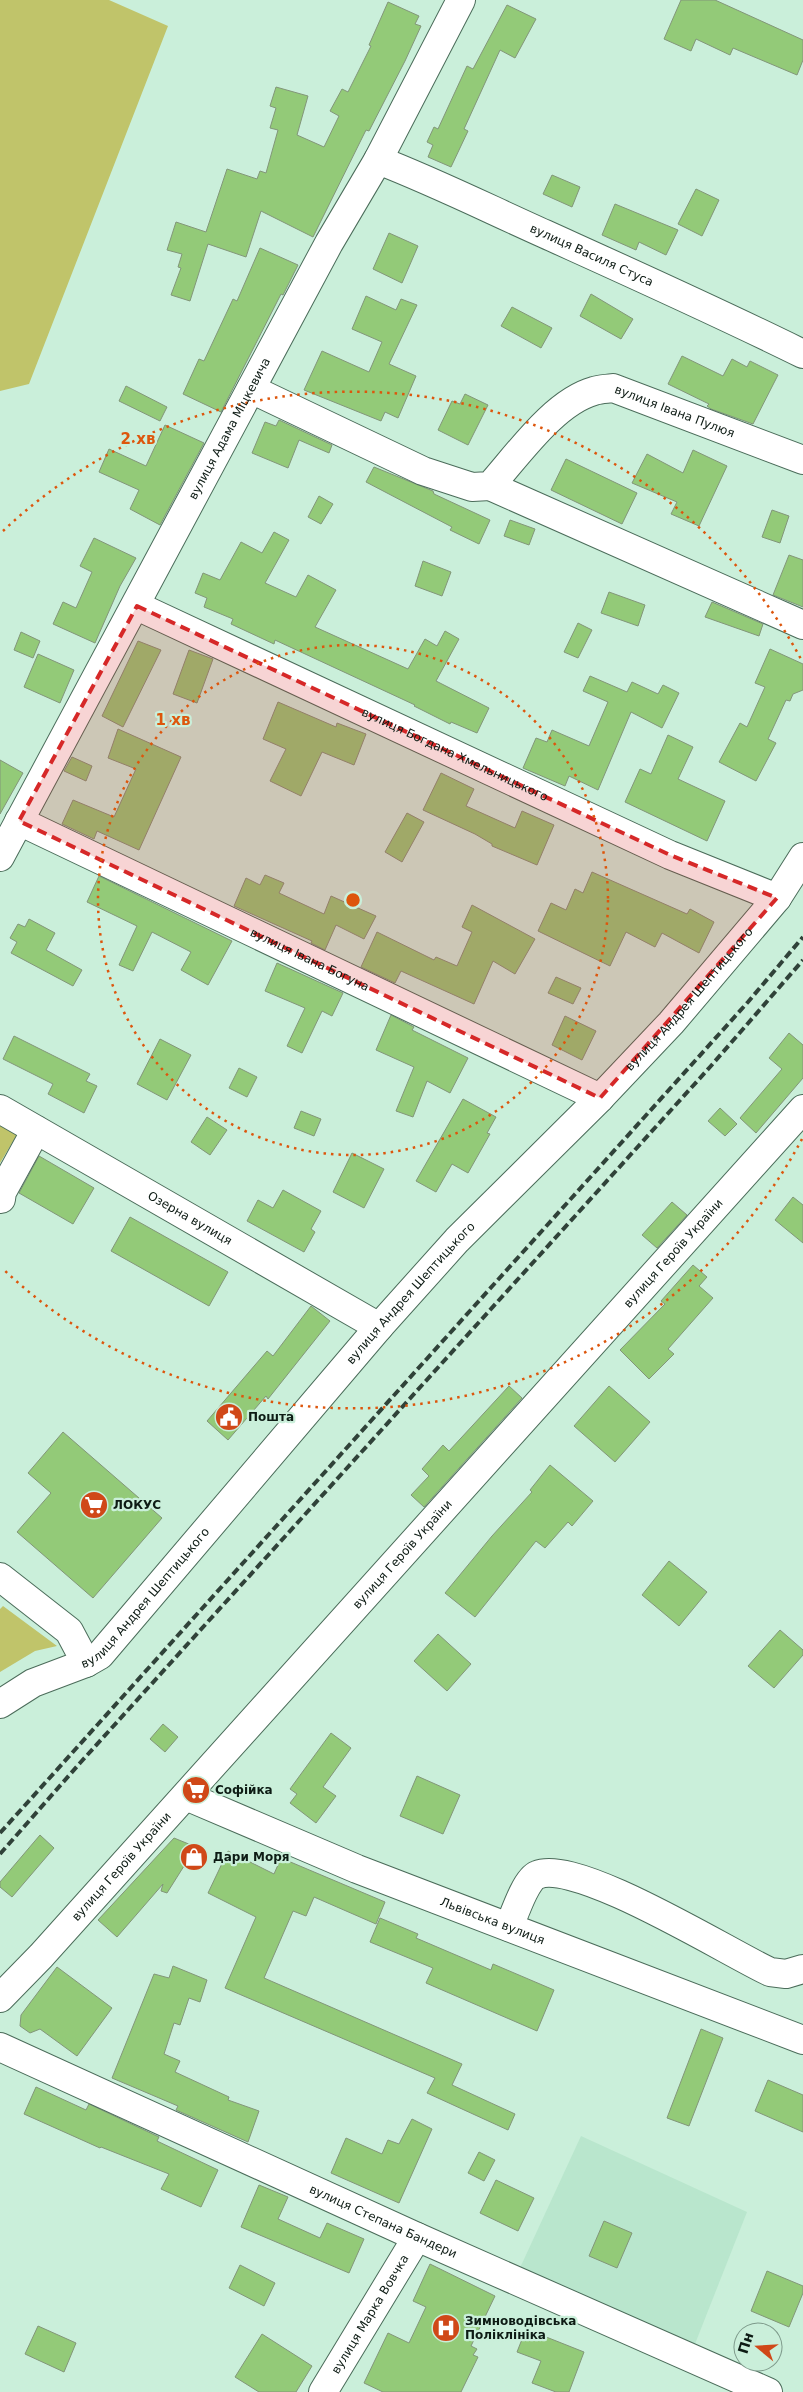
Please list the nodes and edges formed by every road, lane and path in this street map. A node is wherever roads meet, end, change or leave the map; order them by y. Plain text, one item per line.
1 (461, 0) edge
2 (378, 160) junction
3 (803, 354) edge
4 (250, 390) junction
5 (803, 460) edge
6 (490, 486) junction
7 (137, 606) junction
8 (803, 625) edge
9 (19, 821) junction
10 (0, 858) edge
11 (803, 858) edge
12 (777, 898) junction
13 (600, 1098) junction
14 (0, 1109) edge
15 (803, 1109) edge
16 (36, 1130) junction
17 (1, 1199) edge
18 (379, 1327) junction
19 (0, 1577) edge
20 (86, 1664) junction
21 (0, 1704) edge
22 (186, 1796) junction
23 (509, 1927) junction
24 (803, 1969) edge
25 (0, 1998) edge
26 (803, 2040) edge
27 (0, 2047) edge
28 (417, 2236) junction
29 (323, 2392) edge
30 (768, 2392) edge

1 - 2 street, вулиця Адама Міцкевича
2 - 3 street, вулиця Василя Стуса
2 - 4 street, вулиця Адама Міцкевича
4 - 6 street
4 - 7 street, вулиця Адама Міцкевича
5 - 6 street, вулиця Івана Пулюя
6 - 8 street
7 - 9 street, вулиця Адама Міцкевича
7 - 12 street, вулиця Богдана Хмельницького
9 - 10 street, вулиця Адама Міцкевича
9 - 13 street, вулиця Івана Богуна
11 - 12 street, вулиця Андрея Шептицького
12 - 13 street, вулиця Андрея Шептицького
13 - 18 street, вулиця Андрея Шептицького
14 - 16 street, Озерна вулиця
15 - 22 street, вулиця Героїв України
16 - 17 street
16 - 18 street, Озерна вулиця
18 - 20 street, вулиця Андрея Шептицького
19 - 20 street
20 - 21 street, вулиця Андрея Шептицького
22 - 23 street, Львівська вулиця
22 - 25 street, вулиця Героїв України
23 - 24 street
23 - 26 street, Львівська вулиця
27 - 28 street, вулиця Степана Бандери
28 - 29 street, вулиця Марка Вовчка
28 - 30 street, вулиця Степана Бандери

